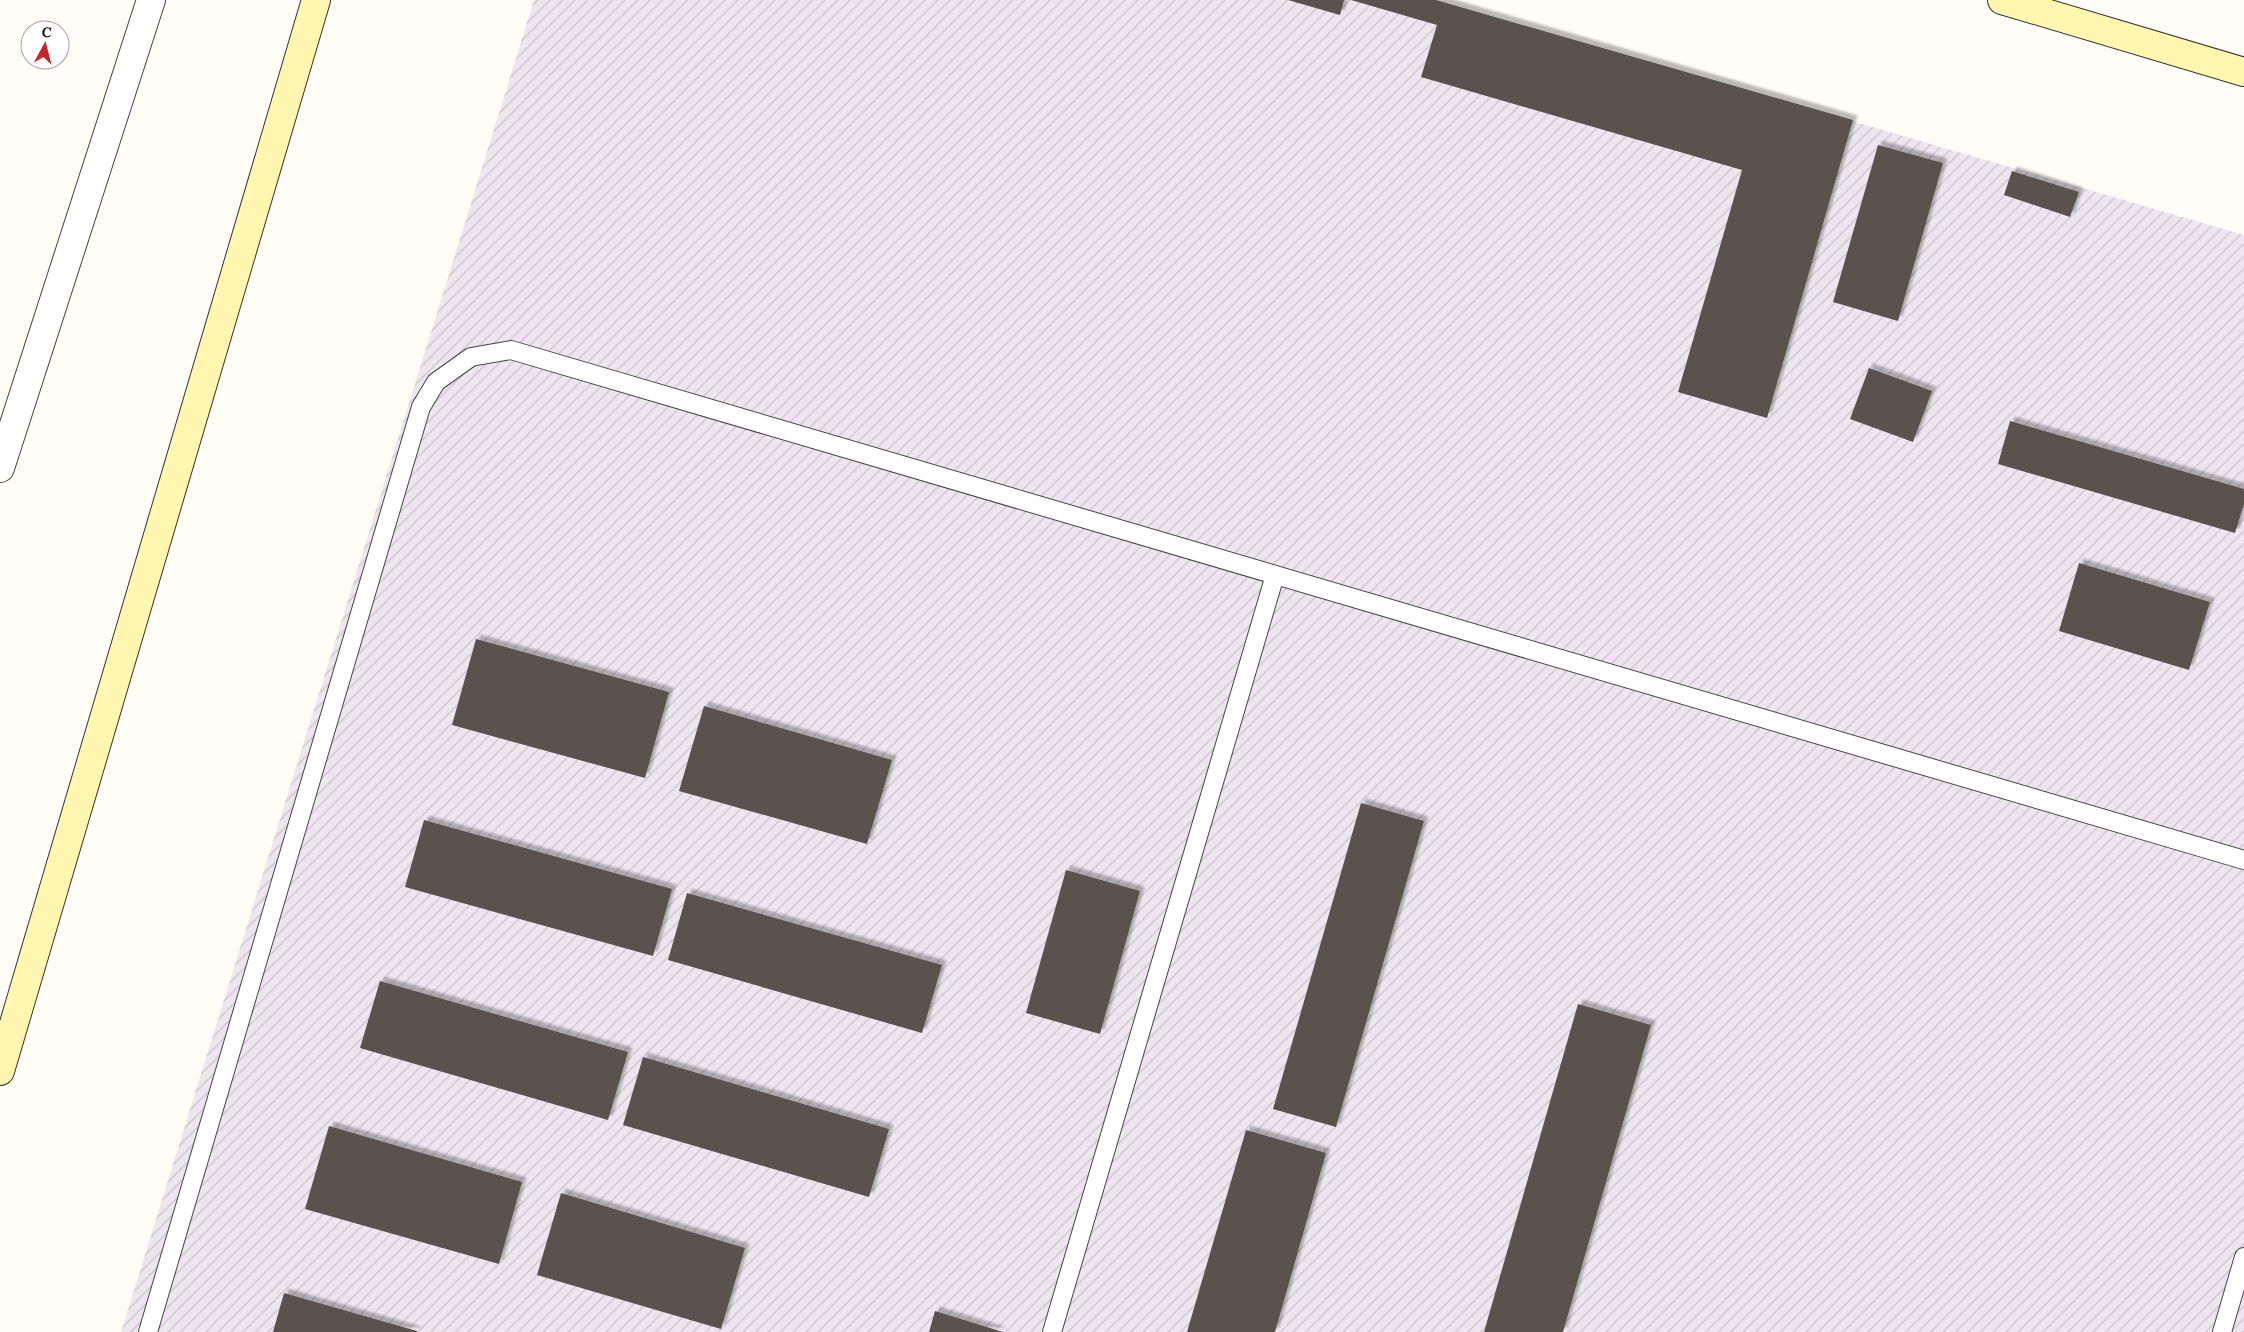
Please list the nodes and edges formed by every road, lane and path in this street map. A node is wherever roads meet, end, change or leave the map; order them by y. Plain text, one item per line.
1 (151, 0) edge
2 (316, 0) edge
3 (2002, 0) edge
4 (2244, 72) edge
5 (0, 468) edge
6 (1275, 575) junction
7 (2244, 860) edge
8 (0, 1071) edge
9 (2244, 1258) edge
10 (148, 1332) edge
11 (1052, 1332) edge
12 (2222, 1332) edge

1 - 5 street
2 - 8 street
3 - 4 street
6 - 7 lane
6 - 10 lane
6 - 11 lane
9 - 12 lane

